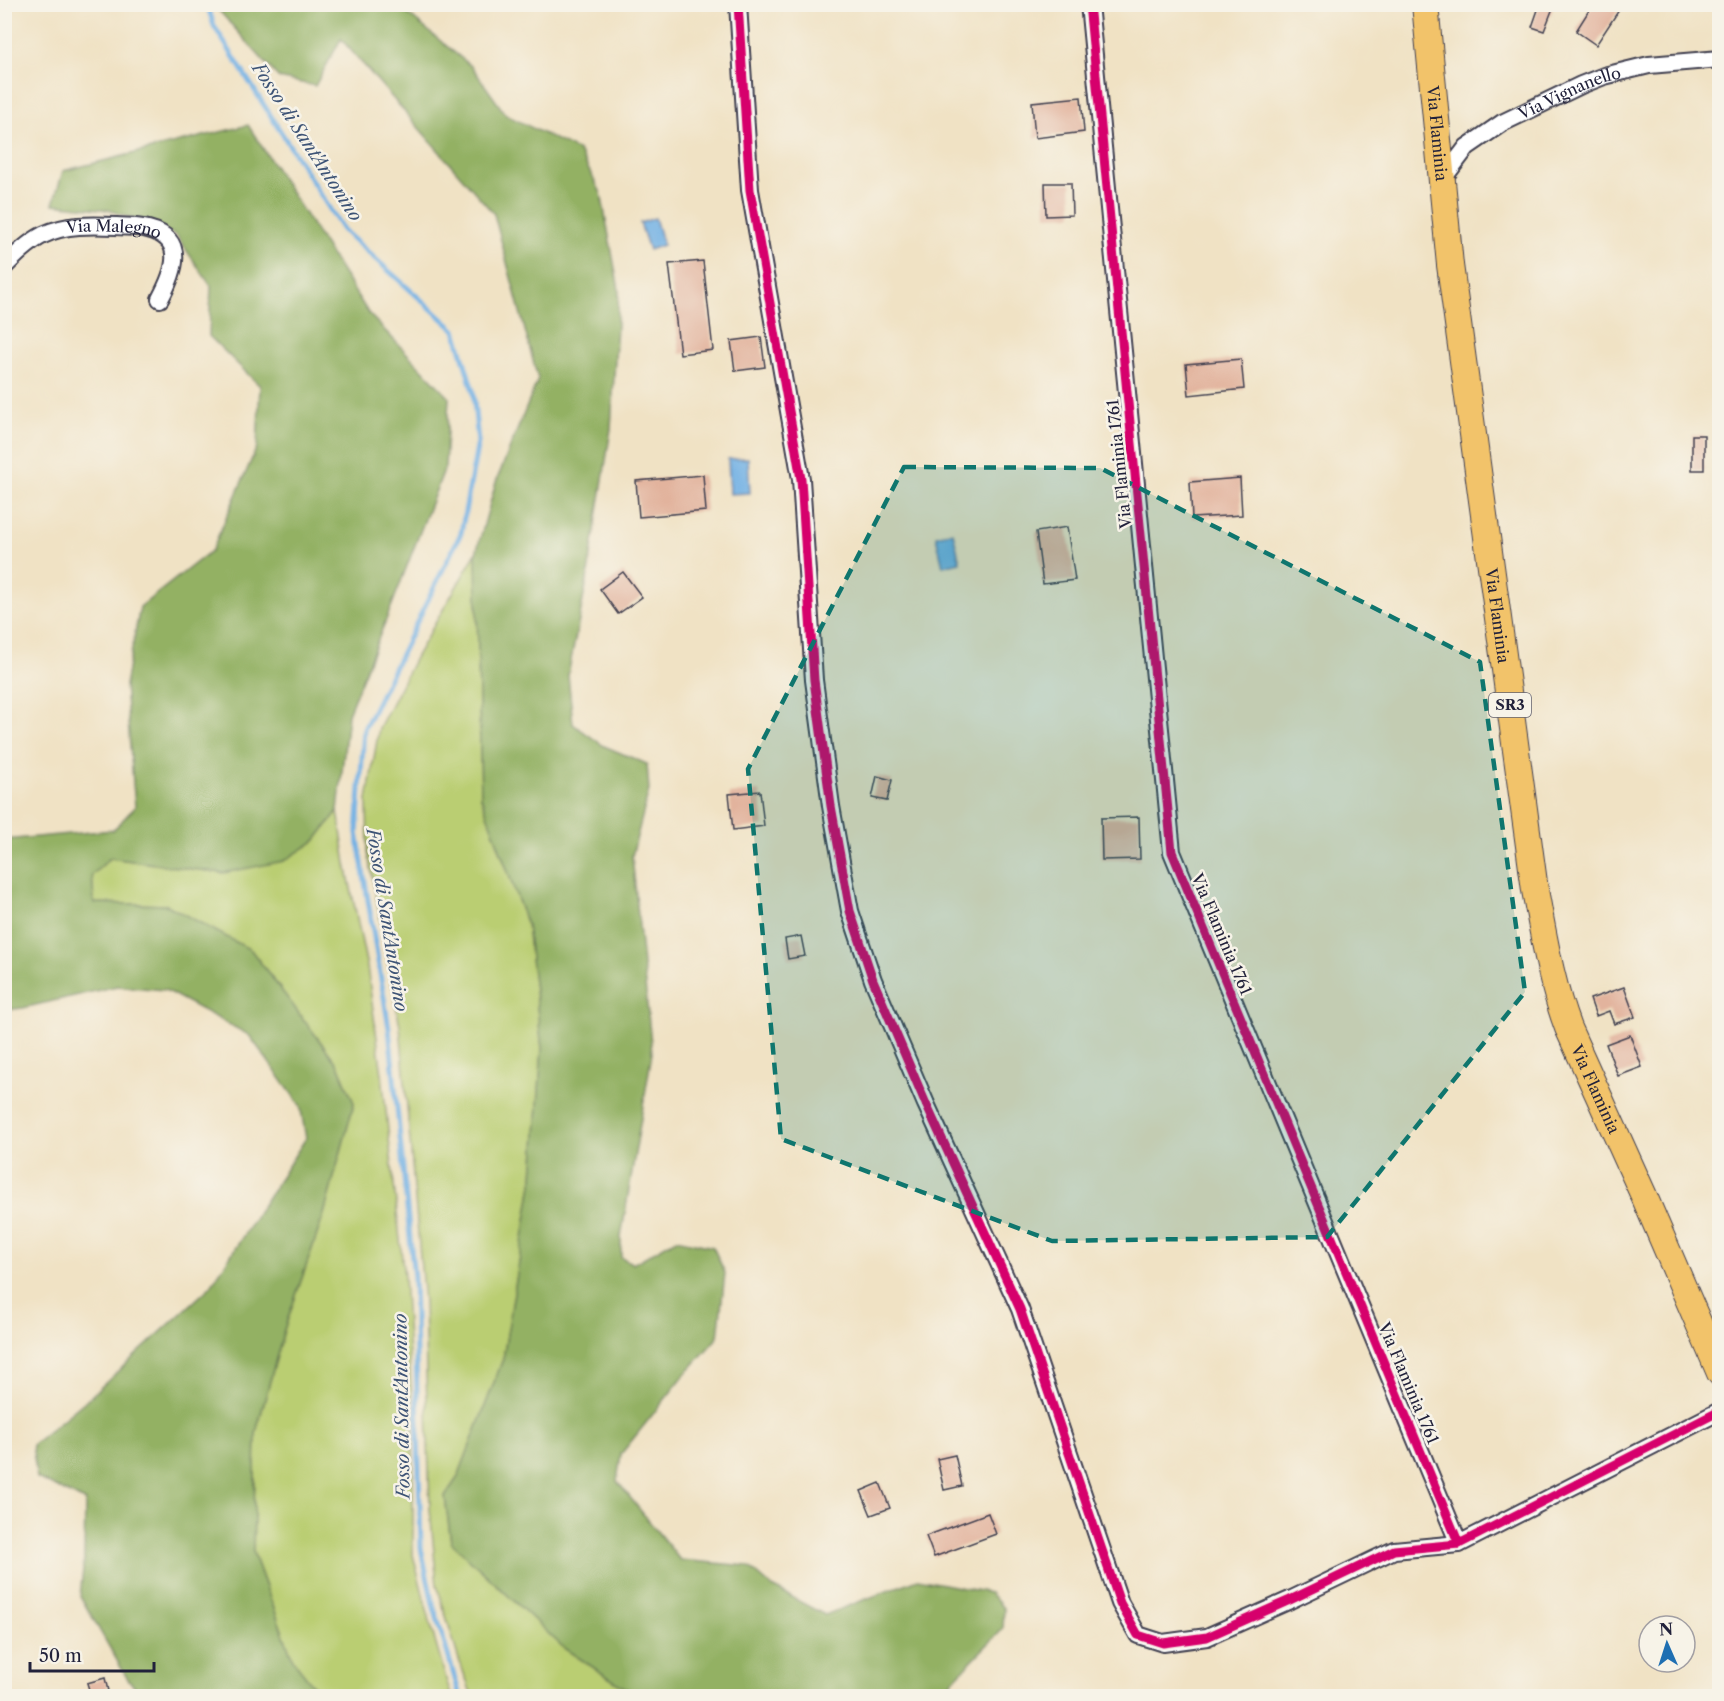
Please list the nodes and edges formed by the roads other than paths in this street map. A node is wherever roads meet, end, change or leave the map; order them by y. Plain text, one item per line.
1 (738, 4) edge
2 (1089, 4) edge
3 (1425, 4) edge
4 (1719, 59) edge
5 (1442, 180) junction
6 (4, 267) edge
7 (160, 299) dead end
8 (1719, 1373) edge
9 (1719, 1411) edge
10 (1459, 1544) junction

1 - 10 street
2 - 10 street, Via Flaminia 1761
3 - 5 main road, Via Flaminia / SR3
4 - 5 street, Via Vignanello
5 - 8 main road, Via Flaminia / SR3
6 - 7 street, Via Malegno
9 - 10 street

